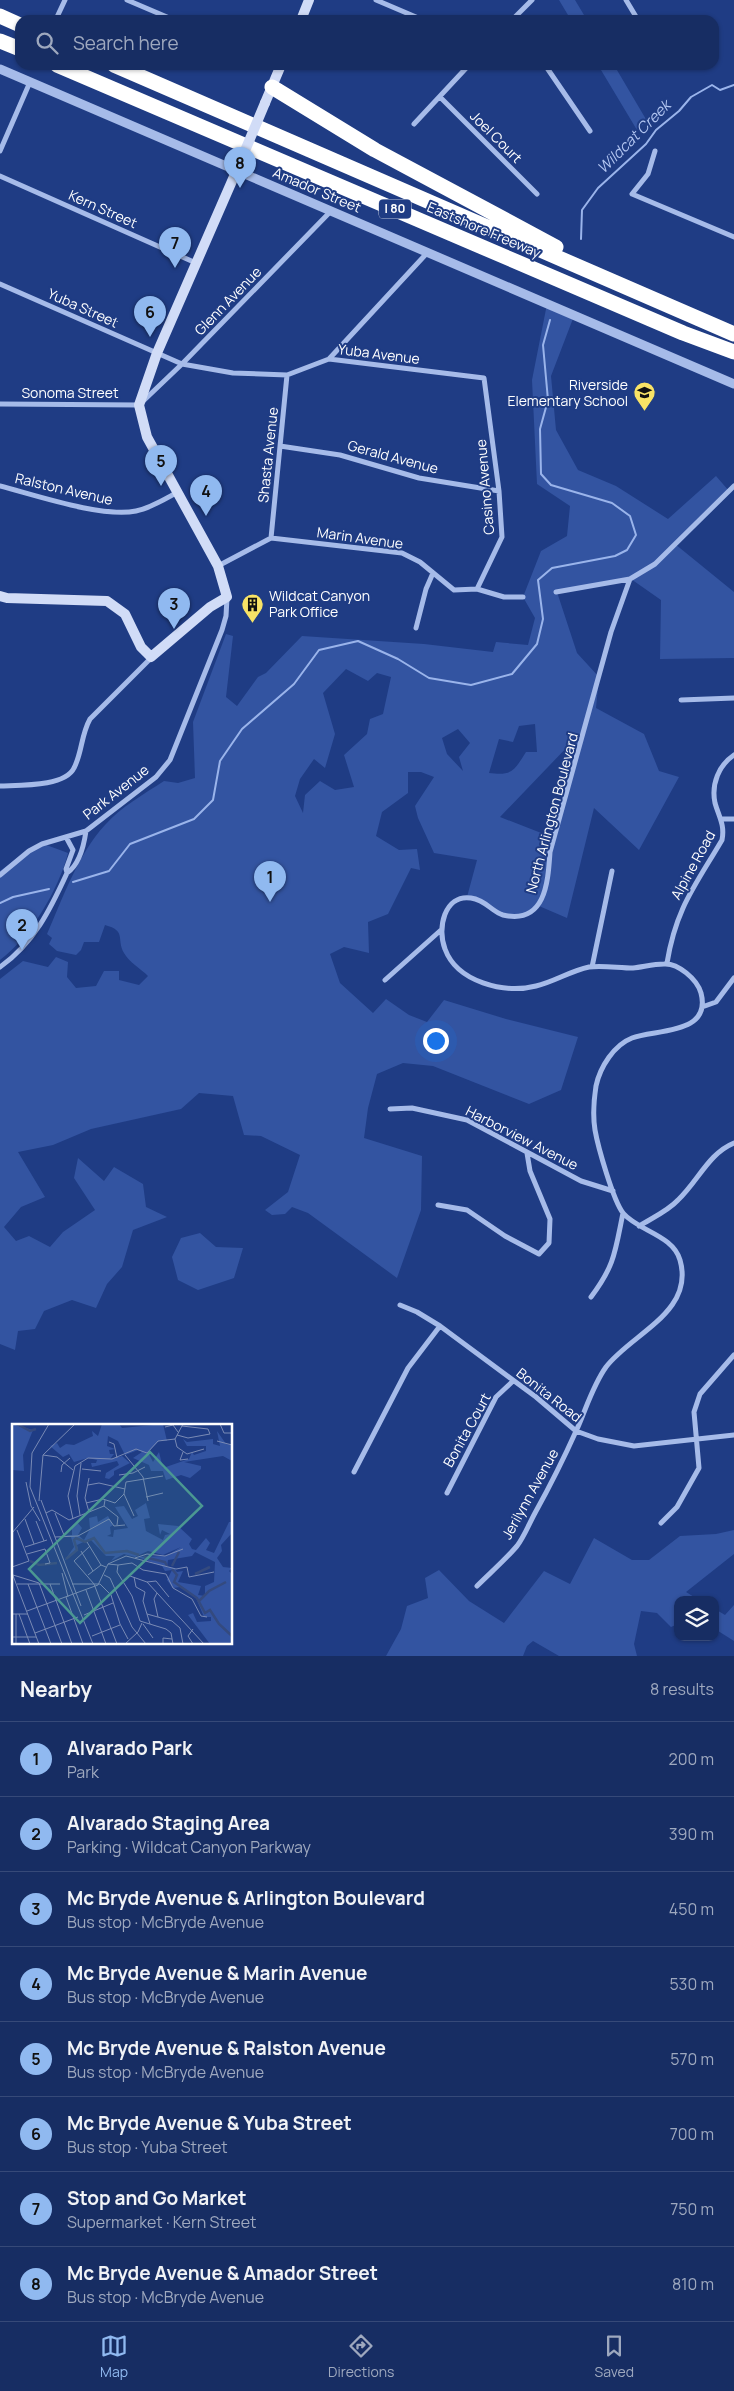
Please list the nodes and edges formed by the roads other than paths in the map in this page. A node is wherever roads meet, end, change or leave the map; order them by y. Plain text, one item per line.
1 (65, 0) edge
2 (128, 0) edge
3 (309, 0) edge
4 (376, 0) edge
5 (532, 0) edge
6 (626, 0) edge
7 (58, 15) edge
8 (162, 15) edge
9 (303, 15) edge
10 (411, 15) edge
11 (518, 15) edge
12 (635, 15) edge
13 (0, 16) edge
14 (15, 23) edge
15 (0, 41) edge
16 (15, 47) edge
17 (0, 69) edge
18 (69, 70) edge
19 (126, 70) edge
20 (277, 70) edge
21 (464, 70) edge
22 (548, 70) edge
23 (30, 82) junction
24 (272, 87) junction
25 (440, 97) junction
26 (414, 124) dead end
27 (590, 131) dead end
28 (0, 151) edge
29 (655, 151) dead end
30 (238, 168) junction
31 (0, 176) edge
32 (537, 194) dead end
33 (331, 210) junction
34 (734, 237) edge
35 (427, 253) junction
36 (196, 263) junction
37 (0, 284) edge
38 (620, 284) junction
39 (734, 334) edge
40 (734, 352) edge
41 (157, 353) junction
42 (329, 359) junction
43 (182, 364) junction
44 (287, 375) junction
45 (484, 378) joint
46 (734, 384) edge
47 (0, 404) edge
48 (139, 405) junction
49 (280, 446) junction
50 (0, 486) edge
51 (734, 486) edge
52 (178, 492) junction
53 (499, 492) junction
54 (271, 538) junction
55 (218, 566) junction
56 (433, 573) junction
57 (630, 579) junction
58 (477, 589) junction
59 (556, 592) dead end
60 (0, 596) edge
61 (227, 596) junction
62 (523, 597) dead end
63 (416, 628) dead end
64 (151, 657) junction
65 (734, 698) edge
66 (681, 700) dead end
67 (734, 755) edge
68 (0, 786) edge
69 (722, 819) junction
70 (734, 819) edge
71 (86, 831) junction
72 (66, 837) junction
73 (73, 850) junction
74 (80, 852) junction
75 (612, 871) dead end
76 (67, 873) junction
77 (0, 875) edge
78 (441, 930) junction
79 (667, 963) junction
80 (592, 966) junction
81 (0, 967) edge
82 (734, 978) edge
83 (386, 980) dead end
84 (702, 1008) junction
85 (390, 1109) dead end
86 (734, 1143) edge
87 (527, 1154) junction
88 (613, 1191) junction
89 (438, 1204) dead end
90 (623, 1213) junction
91 (639, 1226) junction
92 (591, 1297) dead end
93 (400, 1304) dead end
94 (440, 1326) junction
95 (734, 1355) edge
96 (513, 1381) junction
97 (576, 1431) junction
98 (734, 1435) edge
99 (697, 1439) junction
100 (354, 1472) dead end
101 (447, 1493) dead end
102 (661, 1523) dead end
103 (477, 1586) dead end

1 - 7 street
2 - 8 street
3 - 9 main road
4 - 10 street
5 - 11 street
6 - 12 street
13 - 14 highway
15 - 16 highway
17 - 23 street, Amador Street
18 - 40 highway, Eastshore Freeway / I 80
19 - 38 highway, Eastshore Freeway / I 80
20 - 24 main road
21 - 25 street
22 - 27 street
23 - 28 street
23 - 30 street, Amador Street
24 - 30 main road, bridge
24 - 38 highway
25 - 26 street
25 - 32 street, Joel Court
29 - 34 street
30 - 33 street, Amador Street
30 - 36 main road
31 - 36 street, Kern Street
33 - 35 street, Amador Street
33 - 43 street, Glenn Avenue
35 - 42 street
35 - 46 street, Amador Street
36 - 41 main road
37 - 41 street, Yuba Street
38 - 39 highway, Eastshore Freeway / I 80
41 - 43 street, Yuba Avenue
41 - 48 main road
42 - 44 street, Yuba Avenue
42 - 45 street, Yuba Avenue
43 - 44 street, Yuba Avenue
43 - 48 street, Glenn Avenue
44 - 49 street, Shasta Avenue
45 - 53 street, Casino Avenue
47 - 48 street, Sonoma Street
48 - 52 main road
49 - 53 street, Gerald Avenue
49 - 54 street, Shasta Avenue
50 - 52 street, Ralston Avenue
51 - 57 street
52 - 55 main road
53 - 58 street, Casino Avenue
54 - 55 street
54 - 56 street, Marin Avenue
55 - 61 main road
56 - 58 street, Marin Avenue
56 - 63 street
57 - 59 street
57 - 78 street, North Arlington Boulevard
58 - 62 street, Marin Avenue
60 - 64 main road
61 - 64 main road
61 - 71 street, Park Avenue
64 - 68 street
65 - 66 street
67 - 69 street, Alpine Road
69 - 70 street
69 - 79 street, Alpine Road
71 - 72 street, Park Avenue
71 - 74 street
72 - 73 street
72 - 77 street, Park Avenue
73 - 74 street
73 - 76 street
74 - 76 street
75 - 80 street
76 - 81 street
78 - 80 street
78 - 83 street
79 - 80 street
79 - 84 street
82 - 84 street
84 - 88 street
85 - 87 street, Harborview Avenue
86 - 91 street
87 - 88 street, Harborview Avenue
87 - 89 street
88 - 90 street
90 - 91 street
90 - 92 street
91 - 97 street, Jerilynn Avenue
93 - 94 street, Bonita Road
94 - 96 street, Bonita Road
94 - 100 street
95 - 99 street
96 - 97 street, Bonita Road
96 - 101 street, Bonita Court
97 - 99 street, Bonita Road
97 - 103 street, Jerilynn Avenue
98 - 99 street, Bonita Road
99 - 102 street

